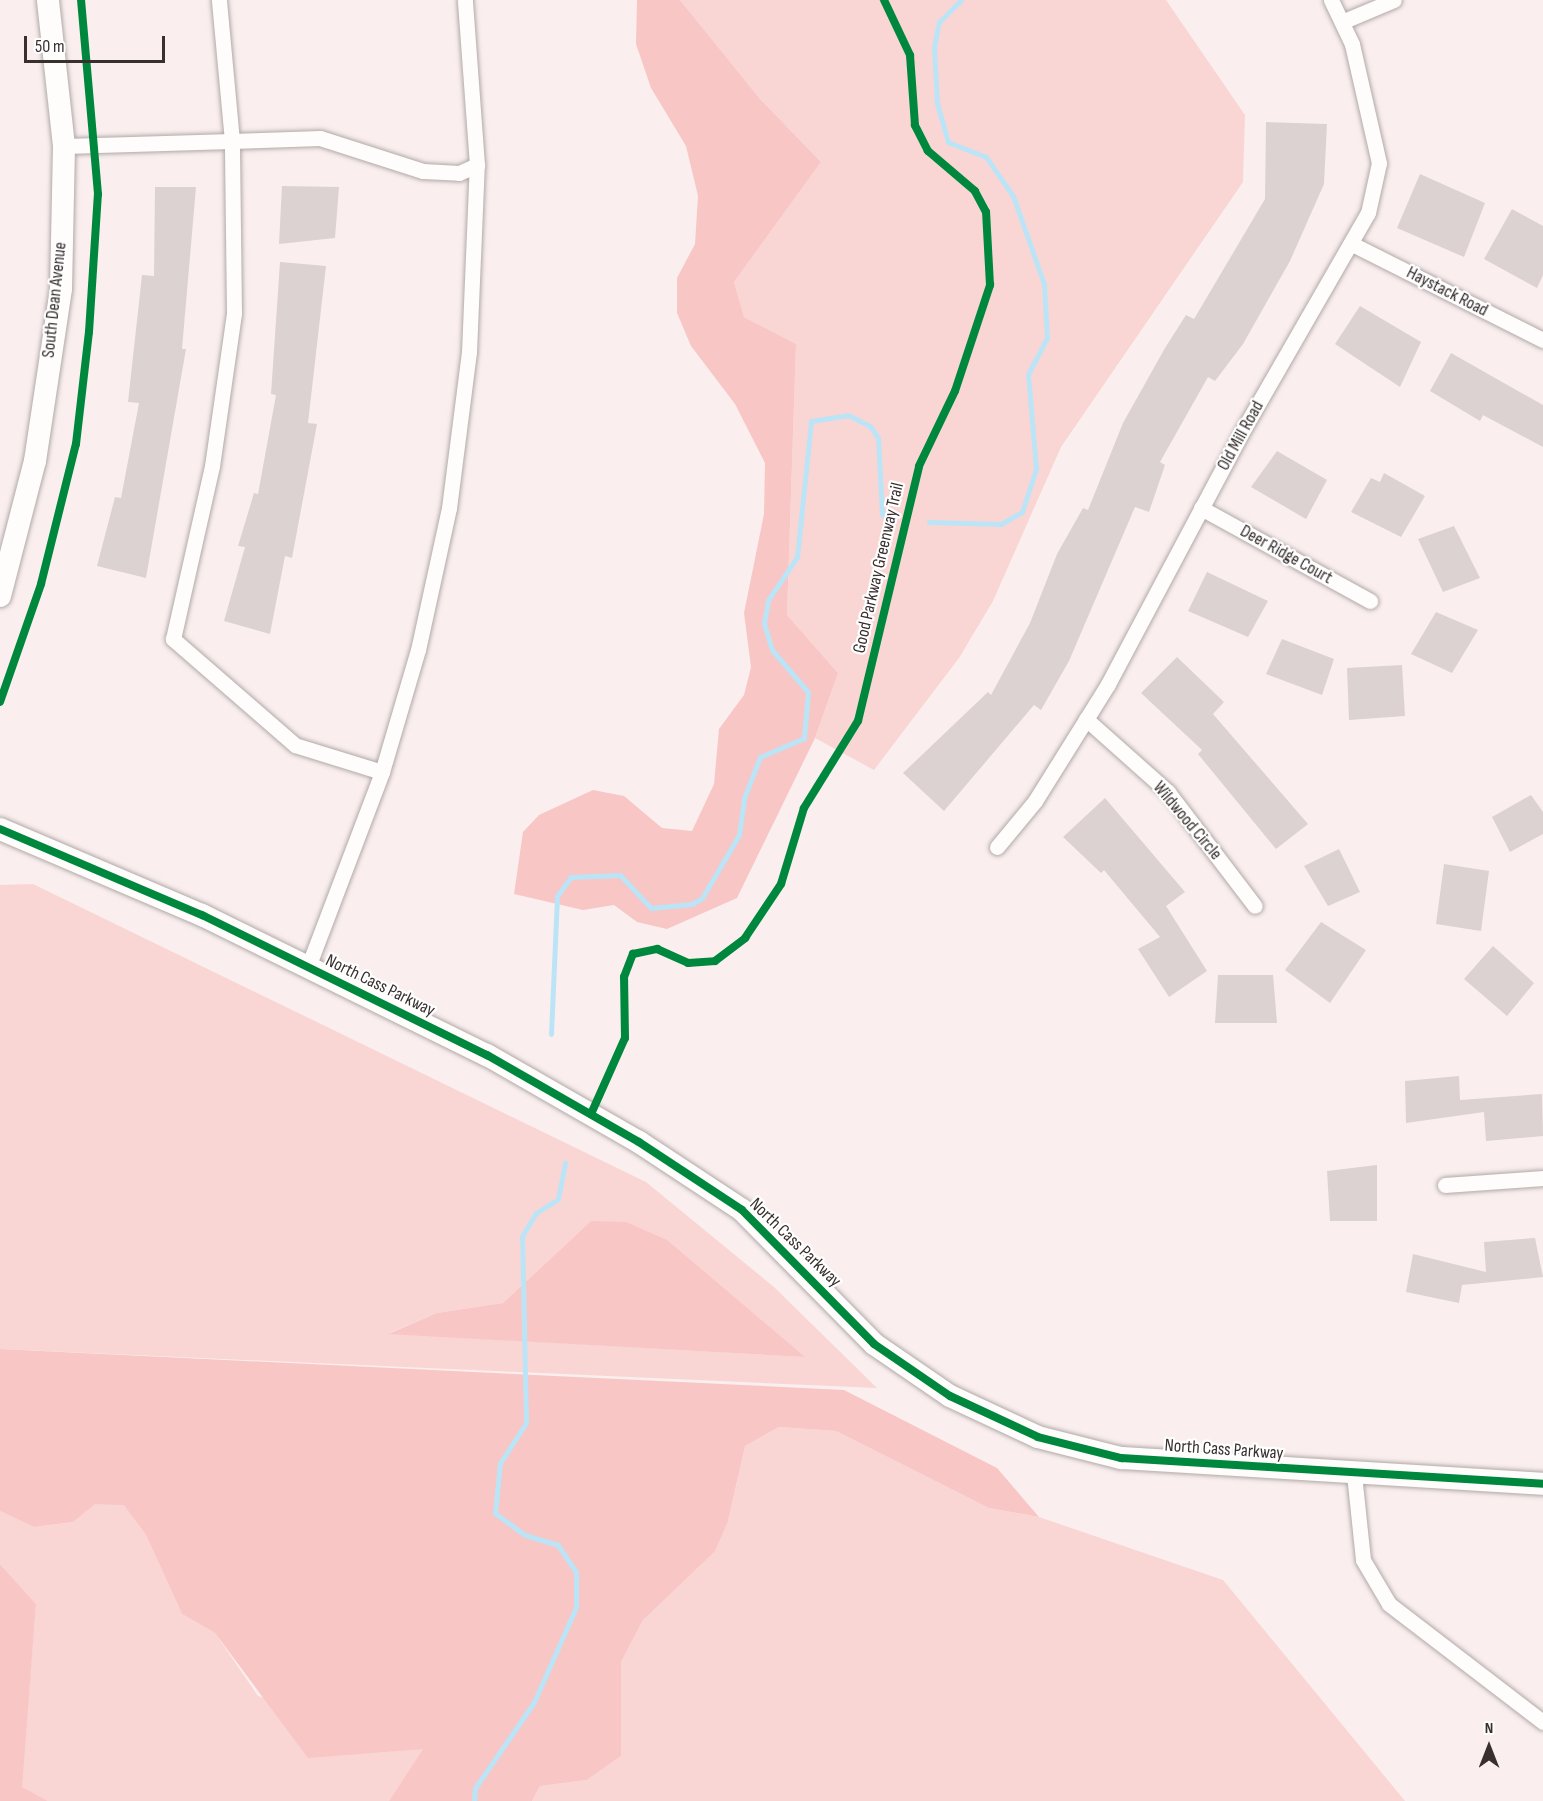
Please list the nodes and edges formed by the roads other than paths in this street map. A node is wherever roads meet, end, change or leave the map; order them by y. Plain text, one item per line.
1 (48, 0) edge
2 (219, 0) edge
3 (465, 0) edge
4 (1331, 0) edge
5 (1394, 0) edge
6 (1344, 21) junction
7 (232, 141) junction
8 (64, 146) junction
9 (477, 165) junction
10 (1352, 244) junction
11 (1543, 340) edge
12 (1202, 508) junction
13 (0, 596) edge
14 (1370, 602) dead end
15 (1086, 719) junction
16 (382, 772) junction
17 (0, 829) edge
18 (997, 847) dead end
19 (1255, 906) dead end
20 (308, 967) junction
21 (1543, 1178) edge
22 (1445, 1185) dead end
23 (1354, 1474) junction
24 (1543, 1484) edge
25 (1543, 1722) edge

1 - 8 street, South Dean Avenue
2 - 7 street
3 - 9 street
4 - 6 street, Old Mill Road
5 - 6 street
6 - 10 street, Old Mill Road
7 - 8 street
7 - 9 street
7 - 16 street
8 - 13 street, South Dean Avenue
9 - 16 street
10 - 11 street, Haystack Road
10 - 12 street, Old Mill Road
12 - 14 street, Deer Ridge Court
12 - 15 street, Old Mill Road
15 - 18 street, Old Mill Road
15 - 19 street, Wildwood Circle
16 - 20 street
17 - 20 street, North Cass Parkway
20 - 23 street, North Cass Parkway
21 - 22 street
23 - 24 street, North Cass Parkway
23 - 25 street

